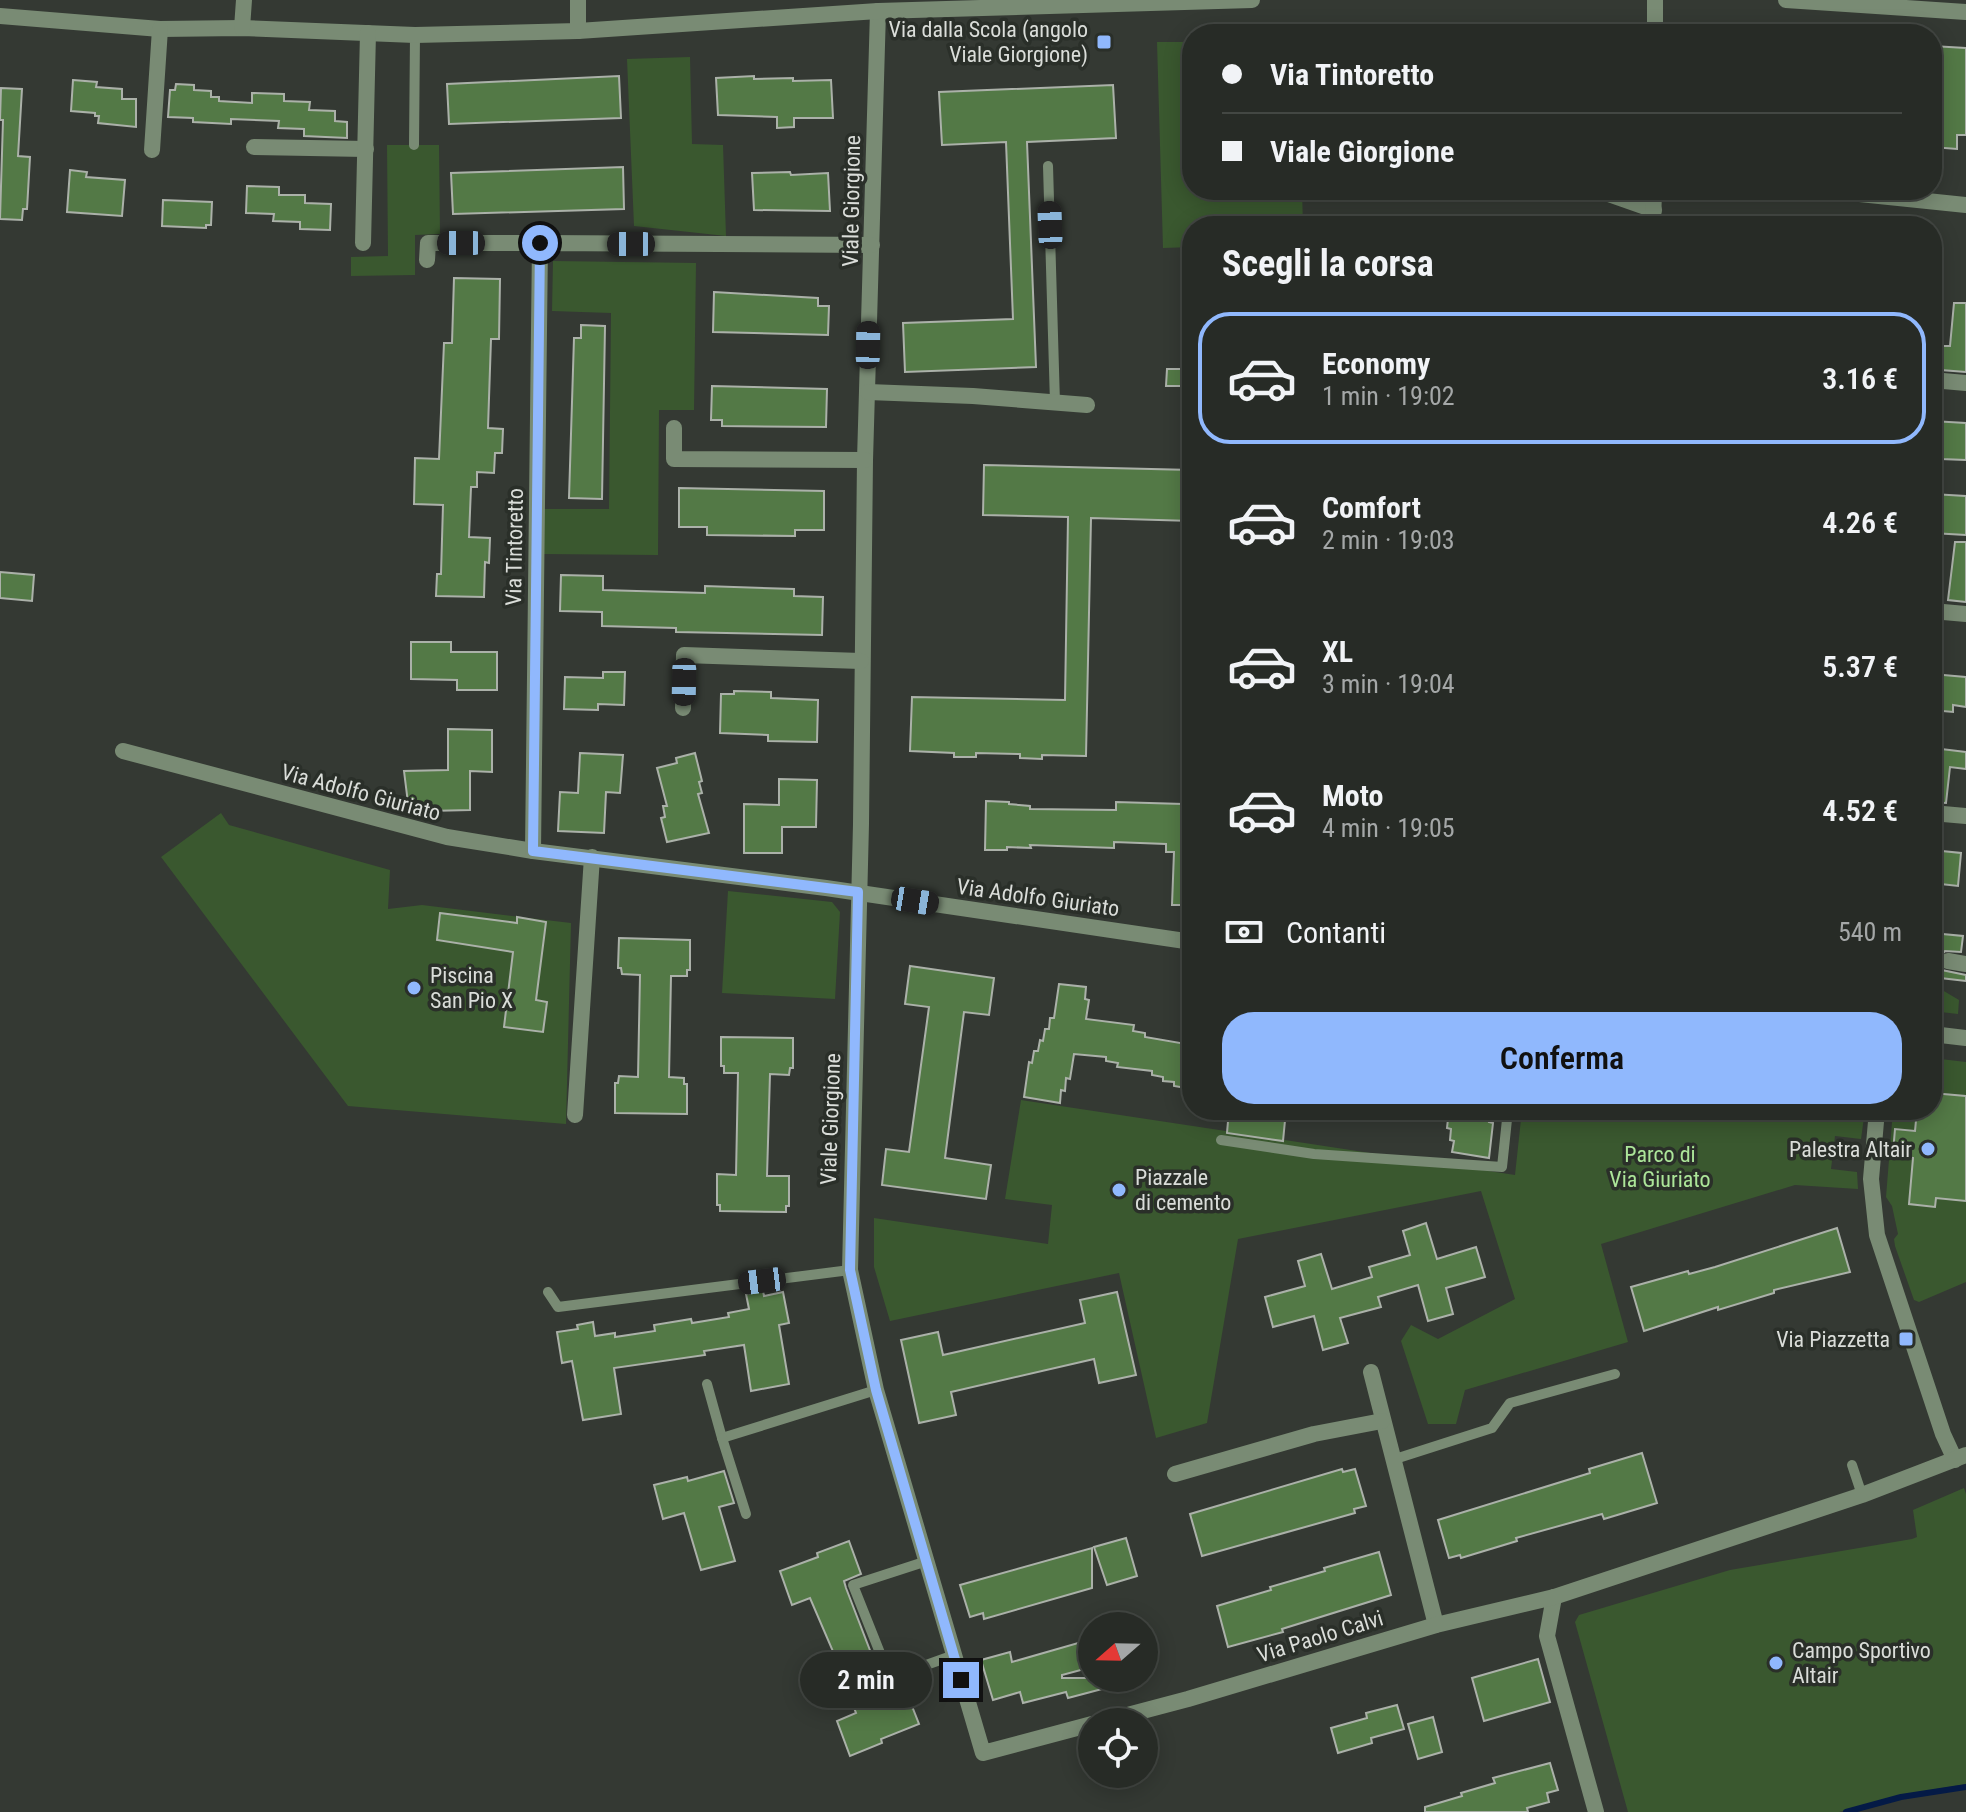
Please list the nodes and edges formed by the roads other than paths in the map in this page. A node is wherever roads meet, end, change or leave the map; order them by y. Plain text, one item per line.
1 (244, 0) edge
2 (578, 0) edge
3 (1252, 0) edge
4 (1655, 0) edge
5 (1786, 0) edge
6 (952, 4) edge
7 (878, 11) junction
8 (1966, 12) edge
9 (0, 16) edge
10 (1655, 24) edge
11 (242, 28) junction
12 (160, 29) junction
13 (578, 31) junction
14 (368, 33) junction
15 (415, 35) junction
16 (414, 145) dead end
17 (254, 147) dead end
18 (366, 149) junction
19 (152, 150) dead end
20 (1048, 166) dead end
21 (1617, 200) edge
22 (1918, 200) edge
23 (1966, 205) edge
24 (1650, 216) edge
25 (363, 243) dead end
26 (540, 243) junction
27 (872, 245) junction
28 (427, 260) dead end
29 (1942, 381) edge
30 (1966, 383) edge
31 (868, 392) junction
32 (1055, 403) junction
33 (1087, 405) dead end
34 (674, 428) dead end
35 (865, 460) junction
36 (1942, 612) edge
37 (1966, 614) edge
38 (861, 661) junction
39 (683, 708) dead end
40 (123, 751) dead end
41 (1942, 814) edge
42 (1966, 816) edge
43 (533, 851) junction
44 (592, 857) junction
45 (858, 892) junction
46 (1182, 941) edge
47 (1948, 961) dead end
48 (1966, 964) edge
49 (1942, 1035) edge
50 (1966, 1038) edge
51 (575, 1115) dead end
52 (1507, 1120) edge
53 (1876, 1120) edge
54 (1221, 1140) dead end
55 (850, 1270) junction
56 (548, 1292) dead end
57 (1371, 1372) dead end
58 (1615, 1374) dead end
59 (707, 1384) dead end
60 (876, 1390) junction
61 (1382, 1421) junction
62 (722, 1438) junction
63 (1960, 1458) edge
64 (1392, 1460) junction
65 (1852, 1465) dead end
66 (1175, 1474) dead end
67 (1862, 1495) junction
68 (746, 1514) dead end
69 (927, 1561) junction
70 (1554, 1597) junction
71 (1436, 1625) junction
72 (954, 1655) junction
73 (1154, 1708) edge
74 (1078, 1728) edge
75 (1596, 1812) edge

1 - 11 street
2 - 13 street
3 - 6 street
4 - 10 street
5 - 8 street
6 - 7 street
7 - 13 street
7 - 27 street, Viale Giorgione
9 - 12 street
11 - 12 street
11 - 14 street
12 - 19 street
13 - 15 street
14 - 15 street
14 - 18 street
15 - 16 lane
17 - 18 street
18 - 25 street
20 - 32 lane
21 - 24 street
22 - 23 street
26 - 27 street
26 - 28 street
26 - 43 street, Via Tintoretto
27 - 31 street, Viale Giorgione
29 - 30 street
31 - 32 street
31 - 35 street, Viale Giorgione
32 - 33 street
34 - 35 street
35 - 38 street, Viale Giorgione
36 - 37 street
38 - 39 street
38 - 45 street, Viale Giorgione
40 - 43 street, Via Adolfo Giuriato
41 - 42 street
43 - 44 street, Via Adolfo Giuriato
44 - 45 street, Via Adolfo Giuriato
44 - 51 street
45 - 46 street, Via Adolfo Giuriato
45 - 55 street, Viale Giorgione
47 - 48 street
49 - 50 street
52 - 54 lane
53 - 63 street
55 - 56 lane
55 - 60 street, Viale Giorgione
57 - 61 street
58 - 64 lane
59 - 62 lane
60 - 62 lane
60 - 69 street, Viale Giorgione
61 - 64 street
61 - 66 street
62 - 68 lane
63 - 67 street, Via Paolo Calvi
64 - 71 street
65 - 67 lane
67 - 70 street, Via Paolo Calvi
69 - 72 street, Viale Giorgione
69 - 72 lane
70 - 71 street, Via Paolo Calvi
70 - 75 street
71 - 73 street, Via Paolo Calvi
72 - 74 street, Viale Giorgione

